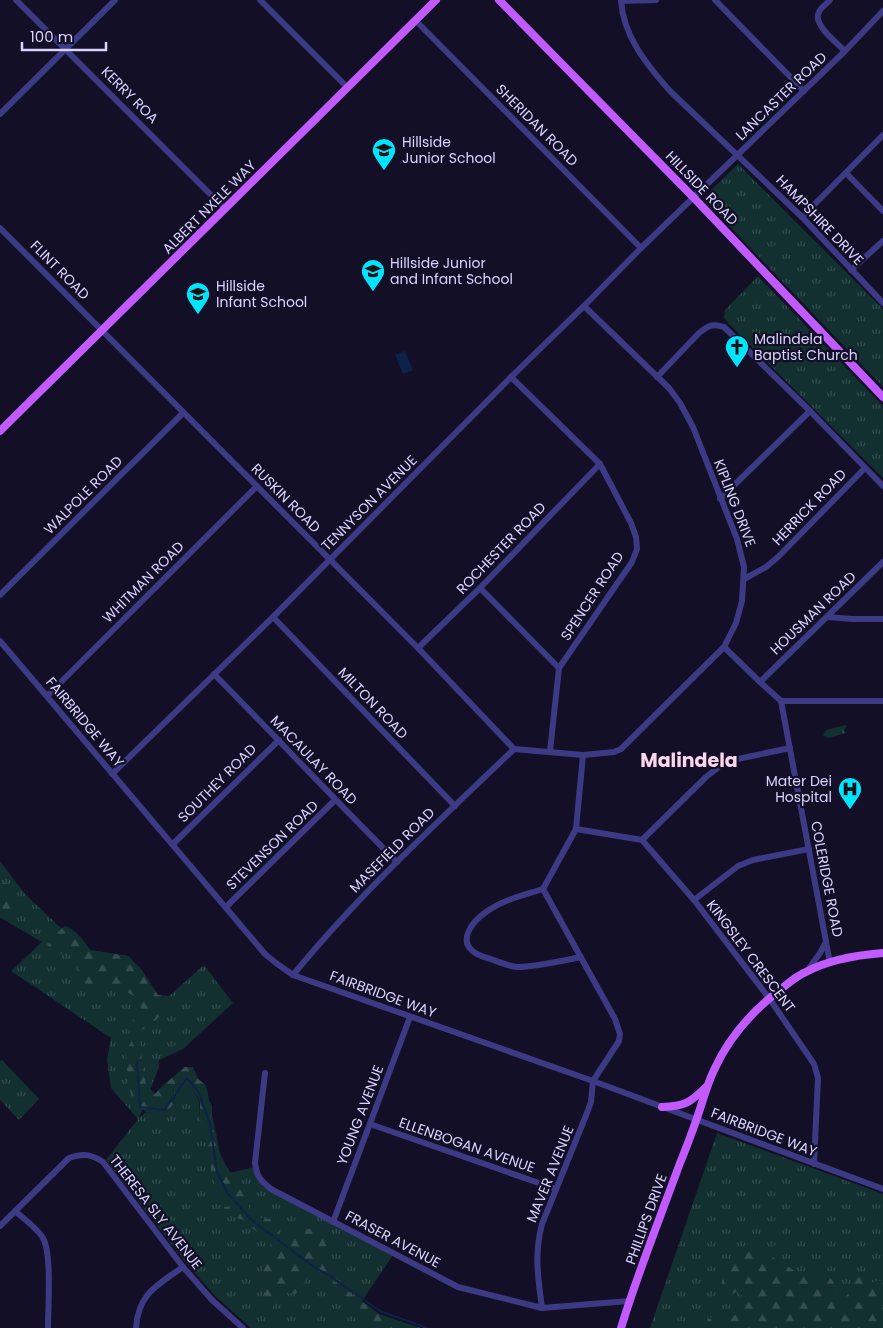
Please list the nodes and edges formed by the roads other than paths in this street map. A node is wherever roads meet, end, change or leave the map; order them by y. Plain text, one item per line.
1 (16, 0) edge
2 (115, 0) edge
3 (260, 0) edge
4 (436, 0) edge
5 (500, 0) edge
6 (621, 0) edge
7 (656, 0) edge
8 (715, 0) edge
9 (830, 0) edge
10 (883, 11) edge
11 (416, 20) junction
12 (66, 49) junction
13 (845, 51) junction
14 (347, 87) junction
15 (804, 91) junction
16 (0, 114) edge
17 (883, 135) edge
18 (737, 156) junction
19 (846, 173) junction
20 (694, 198) junction
21 (225, 209) junction
22 (883, 212) edge
23 (802, 217) junction
24 (0, 228) edge
25 (883, 241) edge
26 (641, 248) junction
27 (851, 270) junction
28 (883, 303) edge
29 (584, 306) junction
30 (102, 330) junction
31 (511, 377) junction
32 (657, 377) junction
33 (883, 397) edge
34 (810, 411) junction
35 (183, 413) junction
36 (0, 431) edge
37 (600, 464) junction
38 (865, 468) junction
39 (257, 486) junction
40 (883, 486) edge
41 (720, 499) junction
42 (329, 560) junction
43 (883, 562) edge
44 (744, 579) junction
45 (480, 588) junction
46 (0, 595) edge
47 (272, 617) junction
48 (828, 617) junction
49 (883, 619) edge
50 (0, 641) edge
51 (724, 647) junction
52 (418, 648) junction
53 (559, 668) junction
54 (214, 674) junction
55 (760, 682) junction
56 (47, 696) junction
57 (781, 701) junction
58 (883, 701) edge
59 (279, 740) junction
60 (790, 748) junction
61 (514, 749) junction
62 (550, 751) junction
63 (583, 755) junction
64 (112, 774) junction
65 (335, 800) junction
66 (455, 806) junction
67 (576, 829) junction
68 (642, 840) junction
69 (173, 844) junction
70 (809, 849) junction
71 (397, 862) junction
72 (543, 889) junction
73 (694, 900) junction
74 (226, 907) junction
75 (826, 942) junction
76 (883, 953) edge
77 (581, 957) junction
78 (830, 963) junction
79 (807, 971) junction
80 (293, 974) junction
81 (769, 998) junction
82 (410, 1017) junction
83 (265, 1073) dead end
84 (593, 1081) junction
85 (707, 1086) junction
86 (662, 1107) junction
87 (697, 1120) junction
88 (370, 1124) junction
89 (814, 1164) junction
90 (556, 1189) junction
91 (883, 1189) edge
92 (15, 1211) junction
93 (333, 1222) junction
94 (0, 1226) edge
95 (183, 1267) junction
96 (630, 1301) junction
97 (542, 1308) junction
98 (48, 1328) edge
99 (136, 1328) edge
100 (243, 1328) edge
101 (621, 1328) edge

1 - 12 street, KERRY ROA
2 - 12 street
3 - 14 street
4 - 11 main road, ALBERT NXELE WAY
5 - 20 main road, HILLSIDE ROAD
6 - 7 street
6 - 18 street, HAMPSHIRE DRIVE
8 - 15 street
9 - 13 street
10 - 13 street, LANCASTER ROAD
11 - 14 main road, ALBERT NXELE WAY
11 - 26 street, SHERIDAN ROAD
12 - 16 street
12 - 21 street, KERRY ROA
13 - 15 street, LANCASTER ROAD
14 - 21 main road, ALBERT NXELE WAY
15 - 18 street, LANCASTER ROAD
17 - 19 street
18 - 20 street, LANCASTER ROAD
18 - 23 street, HAMPSHIRE DRIVE
19 - 22 street
19 - 23 street
20 - 26 street, LANCASTER ROAD
20 - 33 main road, HILLSIDE ROAD
21 - 30 main road, ALBERT NXELE WAY
23 - 27 street, HAMPSHIRE DRIVE
24 - 30 street, FLINT ROAD
25 - 27 street
26 - 29 street, TENNYSON AVENUE
27 - 28 street, HAMPSHIRE DRIVE
29 - 31 street, TENNYSON AVENUE
29 - 32 street, KIPLING DRIVE
30 - 35 street, RUSKIN ROAD
30 - 36 main road, ALBERT NXELE WAY
31 - 37 street, SPENCER ROAD
31 - 42 street, TENNYSON AVENUE
32 - 34 street
32 - 41 street, KIPLING DRIVE
34 - 38 street
34 - 41 street
35 - 39 street, RUSKIN ROAD
35 - 46 street, WALPOLE ROAD
37 - 45 street, ROCHESTER ROAD
37 - 53 street, SPENCER ROAD
38 - 40 street
38 - 44 street, HERRICK ROAD
39 - 42 street, RUSKIN ROAD
39 - 56 street, WHITMAN ROAD
41 - 44 street, KIPLING DRIVE
42 - 47 street, TENNYSON AVENUE
42 - 52 street, RUSKIN ROAD
43 - 48 street, HOUSMAN ROAD
44 - 51 street, KIPLING DRIVE
45 - 52 street, ROCHESTER ROAD
45 - 53 street
47 - 54 street, TENNYSON AVENUE
47 - 66 street, MILTON ROAD
48 - 49 street
48 - 55 street, HOUSMAN ROAD
50 - 56 street, FAIRBRIDGE WAY
51 - 55 street
51 - 63 street, KIPLING DRIVE
52 - 61 street, RUSKIN ROAD
53 - 62 street, SPENCER ROAD
54 - 59 street, MACAULAY ROAD
54 - 64 street, TENNYSON AVENUE
55 - 57 street
56 - 64 street, FAIRBRIDGE WAY
57 - 58 street
57 - 60 street, COLERIDGE ROAD
59 - 65 street, MACAULAY ROAD
59 - 69 street, SOUTHEY ROAD
60 - 68 street
60 - 70 street, COLERIDGE ROAD
61 - 62 street, KIPLING DRIVE
61 - 66 street, MASEFIELD ROAD
62 - 63 street, KIPLING DRIVE
63 - 67 street
64 - 69 street, FAIRBRIDGE WAY
65 - 71 street, MACAULAY ROAD
65 - 74 street, STEVENSON ROAD
66 - 71 street, MASEFIELD ROAD
67 - 68 street
67 - 72 street
68 - 73 street, KINGSLEY CRESCENT
69 - 74 street, FAIRBRIDGE WAY
70 - 73 street
70 - 75 street, COLERIDGE ROAD
71 - 80 street, MASEFIELD ROAD
72 - 77 street
72 - 77 street
73 - 81 street, KINGSLEY CRESCENT
74 - 80 street, FAIRBRIDGE WAY
75 - 78 street, COLERIDGE ROAD
75 - 79 street
76 - 78 main road
77 - 84 street
78 - 79 main road
79 - 81 main road
80 - 82 street, FAIRBRIDGE WAY
81 - 85 main road
81 - 89 street, KINGSLEY CRESCENT
82 - 84 street, FAIRBRIDGE WAY
82 - 88 street, YOUNG AVENUE
83 - 93 street, FRASER AVENUE
84 - 86 street, FAIRBRIDGE WAY
84 - 90 street, MAVER AVENUE
85 - 86 main road
85 - 87 main road, PHILLIPS DRIVE
86 - 87 street, FAIRBRIDGE WAY
87 - 89 street, FAIRBRIDGE WAY
87 - 96 main road, PHILLIPS DRIVE
88 - 90 street, ELLENBOGAN AVENUE
88 - 93 street, YOUNG AVENUE
89 - 91 street, FAIRBRIDGE WAY
90 - 97 street, MAVER AVENUE
92 - 94 street, THERESA SLY AVENUE
92 - 95 street, THERESA SLY AVENUE
92 - 98 street
93 - 97 street, FRASER AVENUE
95 - 99 street
95 - 100 street, THERESA SLY AVENUE
96 - 97 street, FRASER AVENUE
96 - 101 main road, PHILLIPS DRIVE

